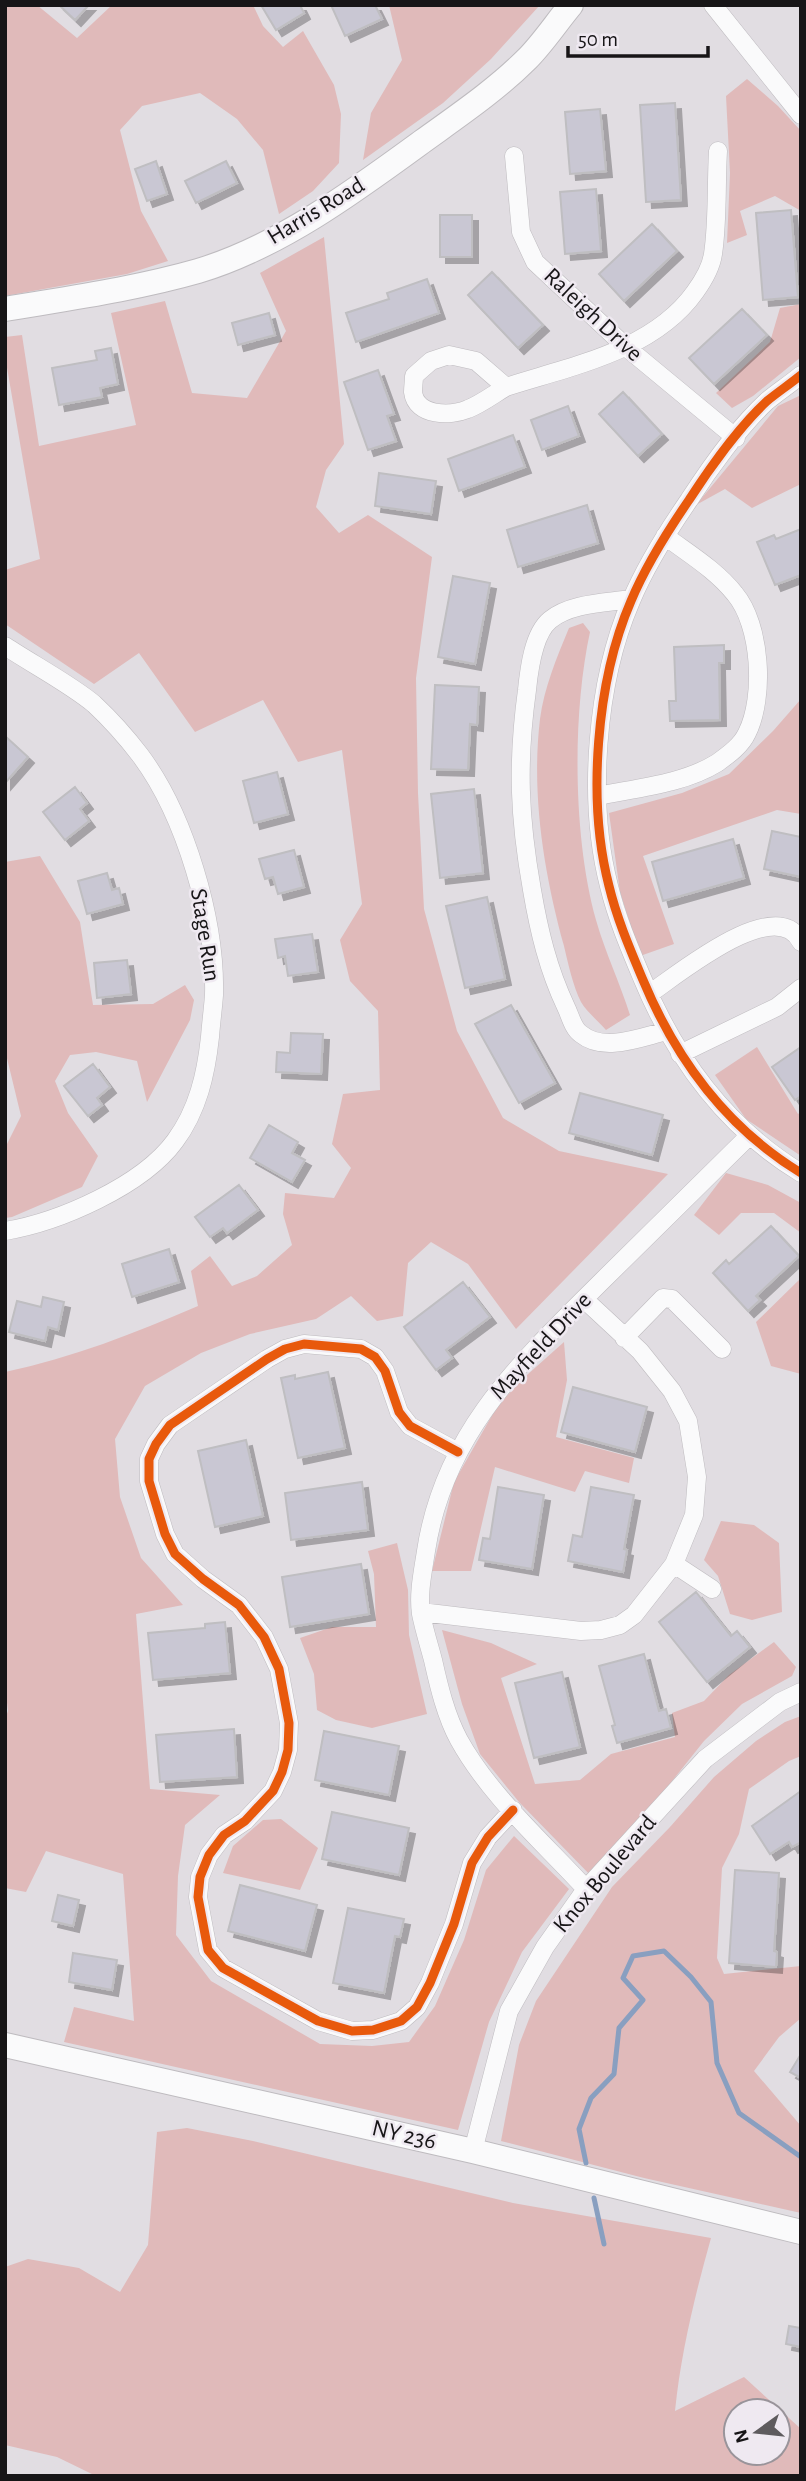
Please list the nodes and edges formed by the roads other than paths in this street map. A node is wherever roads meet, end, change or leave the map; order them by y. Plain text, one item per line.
1 (570, 5) edge
2 (713, 5) edge
3 (801, 114) edge
4 (718, 152) dead end
5 (514, 156) dead end
6 (5, 309) edge
7 (626, 347) junction
8 (801, 375) edge
9 (506, 387) junction
10 (736, 438) junction
11 (665, 536) junction
12 (631, 599) junction
13 (5, 646) edge
14 (598, 796) junction
15 (801, 943) edge
16 (801, 988) edge
17 (649, 994) junction
18 (667, 1031) junction
19 (680, 1054) junction
20 (749, 1136) junction
21 (801, 1172) edge
22 (5, 1231) edge
23 (584, 1299) junction
24 (625, 1338) junction
25 (722, 1349) dead end
26 (458, 1452) junction
27 (674, 1564) junction
28 (712, 1589) dead end
29 (421, 1612) junction
30 (801, 1692) edge
31 (513, 1810) junction
32 (586, 1889) junction
33 (5, 2045) edge
34 (473, 2151) junction
35 (801, 2232) edge

1 - 6 main road, Harris Road
2 - 3 street
4 - 7 street
5 - 7 street, Raleigh Drive
7 - 9 street
7 - 10 street, Raleigh Drive
8 - 10 street
9 - 9 street
10 - 11 street
11 - 12 street
11 - 14 street
12 - 14 street
12 - 18 street
13 - 22 street, Stage Run
14 - 17 street
15 - 17 street
16 - 19 street
17 - 18 street
18 - 19 street
19 - 20 street
20 - 21 street
20 - 23 street, Mayfield Drive
23 - 24 street
23 - 26 street, Mayfield Drive
24 - 25 street
24 - 27 street
26 - 29 street, Mayfield Drive
26 - 31 street
27 - 28 street
27 - 29 street
29 - 31 street, Mayfield Drive
30 - 32 street, Knox Boulevard
31 - 32 street, Mayfield Drive
32 - 34 street, Knox Boulevard
33 - 34 main road, NY 236 / NY 236
34 - 35 main road, NY 236 / NY 236

